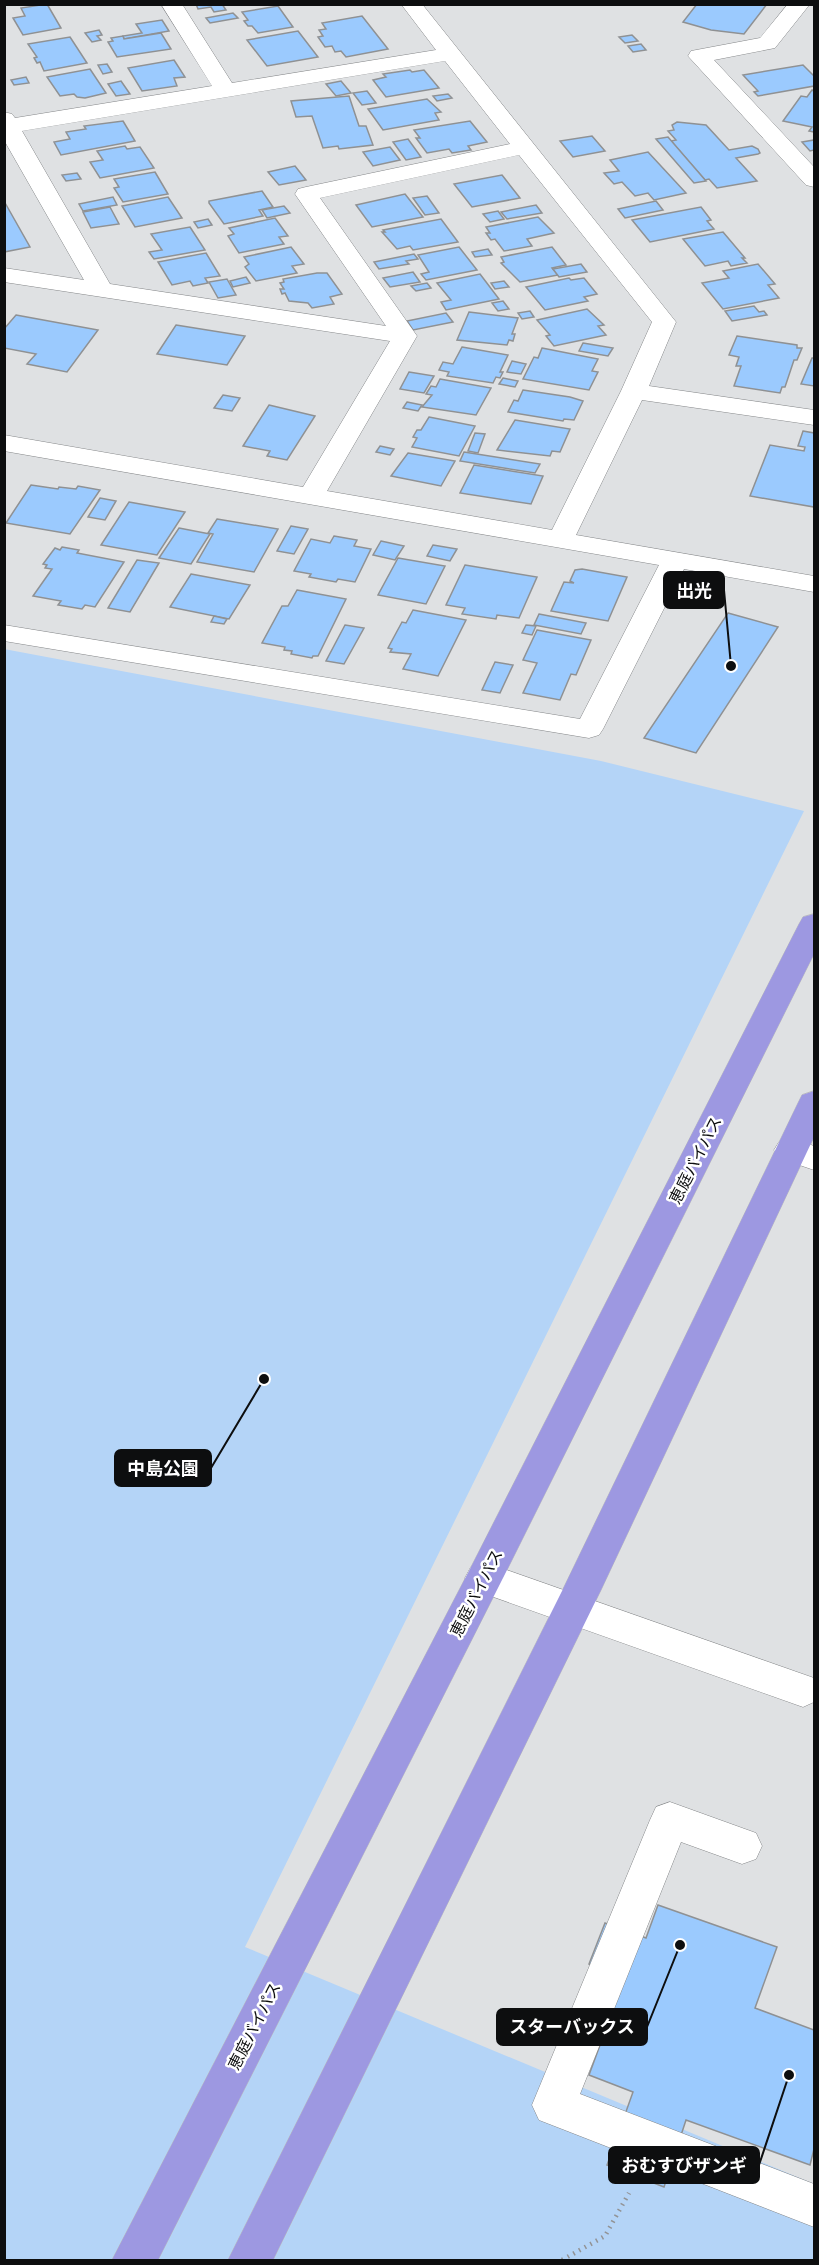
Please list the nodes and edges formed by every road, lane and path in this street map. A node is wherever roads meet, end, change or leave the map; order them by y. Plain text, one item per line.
1 (171, 4) edge
2 (411, 4) edge
3 (800, 4) edge
4 (449, 54) junction
5 (225, 89) junction
6 (7, 122) edge
7 (526, 147) junction
8 (814, 180) edge
9 (4, 275) edge
10 (102, 291) junction
11 (405, 336) junction
12 (634, 391) junction
13 (814, 417) edge
14 (4, 442) edge
15 (312, 495) junction
16 (561, 538) junction
17 (676, 559) junction
18 (814, 584) edge
19 (4, 633) edge
20 (814, 924) edge
21 (814, 1103) edge
22 (803, 1154) edge
23 (484, 1578) junction
24 (572, 1609) junction
25 (803, 1690) dead end
26 (742, 1846) dead end
27 (628, 2193) dead end
28 (814, 2205) edge
29 (134, 2260) edge
30 (250, 2260) edge
31 (562, 2260) edge

1 - 5 street
2 - 4 street
3 - 8 street
4 - 5 street
4 - 7 street
5 - 6 street
6 - 10 street
7 - 11 street
7 - 12 street
9 - 10 street
10 - 11 street
11 - 15 street
12 - 13 street
12 - 16 street
14 - 15 street
15 - 16 street
16 - 17 street
17 - 18 street
17 - 19 street
20 - 23 highway, 恵庭バイパス
21 - 22 highway
22 - 24 highway
23 - 24 street
23 - 29 highway, 恵庭バイパス
24 - 25 street
24 - 30 highway
26 - 28 street
27 - 31 path

